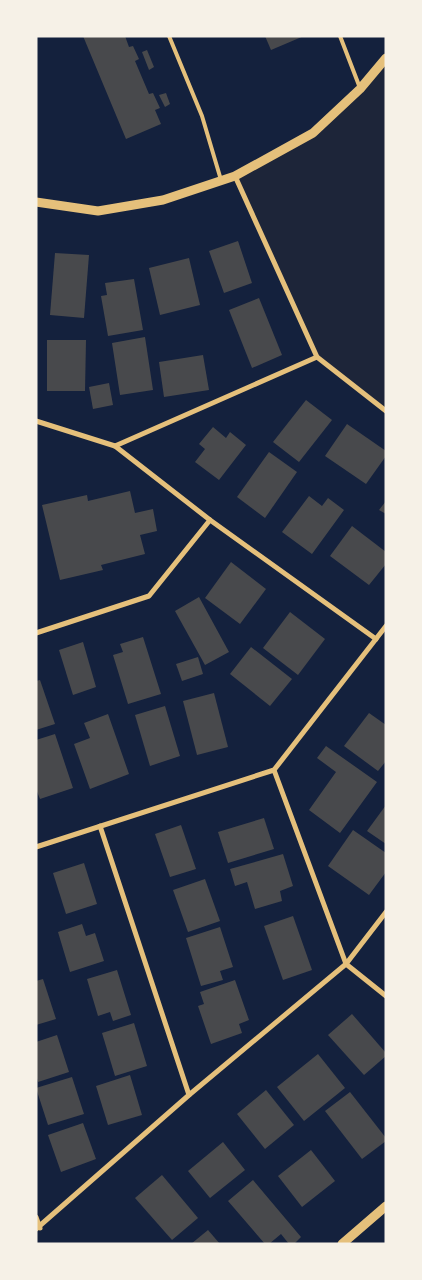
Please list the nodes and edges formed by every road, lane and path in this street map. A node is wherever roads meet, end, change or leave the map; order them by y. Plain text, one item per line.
1 (169, 36) edge
2 (340, 36) edge
3 (386, 58) edge
4 (360, 89) junction
5 (235, 176) junction
6 (221, 181) junction
7 (36, 202) edge
8 (317, 357) junction
9 (386, 411) edge
10 (36, 422) edge
11 (115, 446) junction
12 (210, 520) junction
13 (386, 626) edge
14 (36, 633) edge
15 (376, 639) junction
16 (274, 770) junction
17 (100, 826) junction
18 (36, 846) edge
19 (386, 912) edge
20 (346, 964) junction
21 (386, 996) edge
22 (189, 1095) junction
23 (386, 1206) edge
24 (36, 1217) edge
25 (38, 1228) edge
26 (342, 1244) edge

1 - 6 lane
2 - 4 lane
3 - 4 street
4 - 5 street
5 - 6 street
5 - 8 street
6 - 7 street
8 - 9 street
8 - 11 street
10 - 11 street
11 - 12 street
12 - 14 street
12 - 15 street
13 - 15 street
15 - 16 street
16 - 17 street
16 - 20 street
17 - 18 street
17 - 22 street
19 - 20 street
20 - 21 street
20 - 22 street
22 - 25 street
23 - 26 street
24 - 25 street

